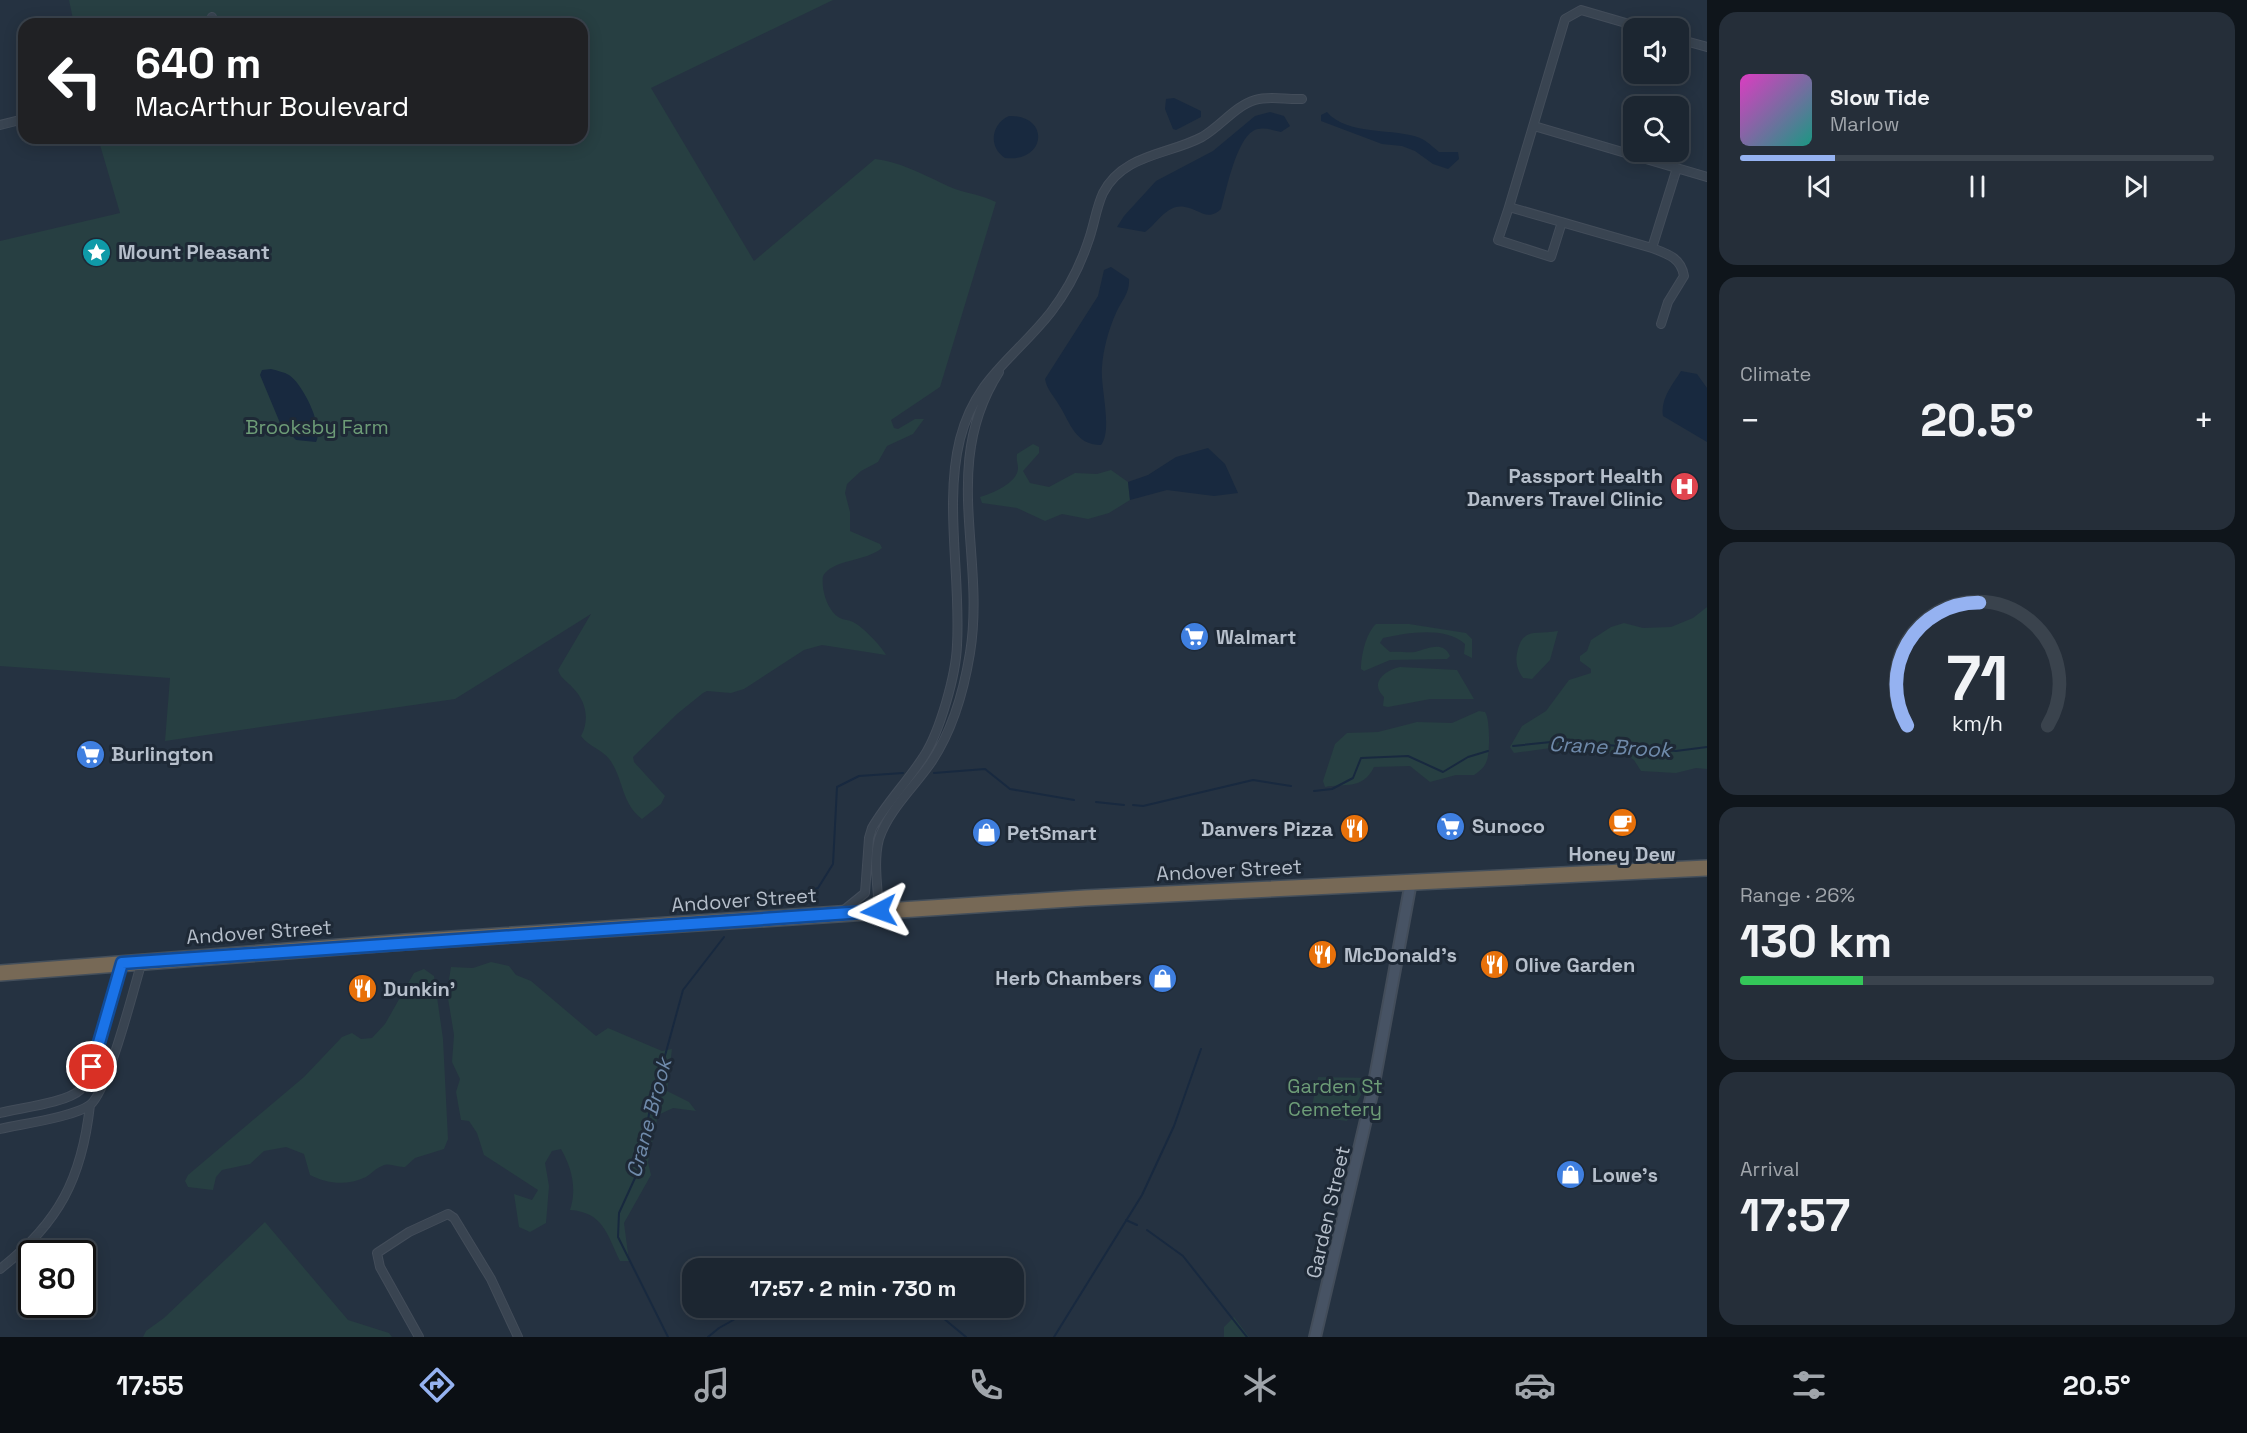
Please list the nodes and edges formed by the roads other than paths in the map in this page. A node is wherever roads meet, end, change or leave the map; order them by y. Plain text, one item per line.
1 (1623, 22) edge
2 (1689, 42) edge
3 (1707, 47) edge
4 (1302, 99) dead end
5 (18, 120) edge
6 (0, 125) edge
7 (1534, 126) junction
8 (1677, 168) junction
9 (1707, 177) edge
10 (1509, 207) junction
11 (1562, 222) junction
12 (1652, 248) junction
13 (1660, 324) dead end
14 (1008, 358) junction
15 (1707, 868) edge
16 (1411, 882) junction
17 (879, 911) junction
18 (836, 914) junction
19 (142, 961) junction
20 (122, 963) junction
21 (0, 973) edge
22 (90, 1105) junction
23 (0, 1113) edge
24 (0, 1129) edge
25 (0, 1269) edge
26 (418, 1337) edge
27 (518, 1337) edge
28 (1315, 1337) edge

1 - 7 street
2 - 3 street
4 - 14 street
5 - 6 street
7 - 8 street
7 - 10 street
8 - 9 street
8 - 12 street
10 - 11 street
10 - 11 street
11 - 12 street
12 - 13 street
14 - 17 street
14 - 18 street
15 - 16 highway, Andover Street
16 - 17 highway, Andover Street
16 - 28 main road, Garden Street
17 - 18 highway, Andover Street
18 - 19 highway, Andover Street
19 - 20 highway, Andover Street
19 - 22 street
20 - 21 highway, Andover Street
20 - 23 street
22 - 24 street
22 - 25 street
26 - 27 street

